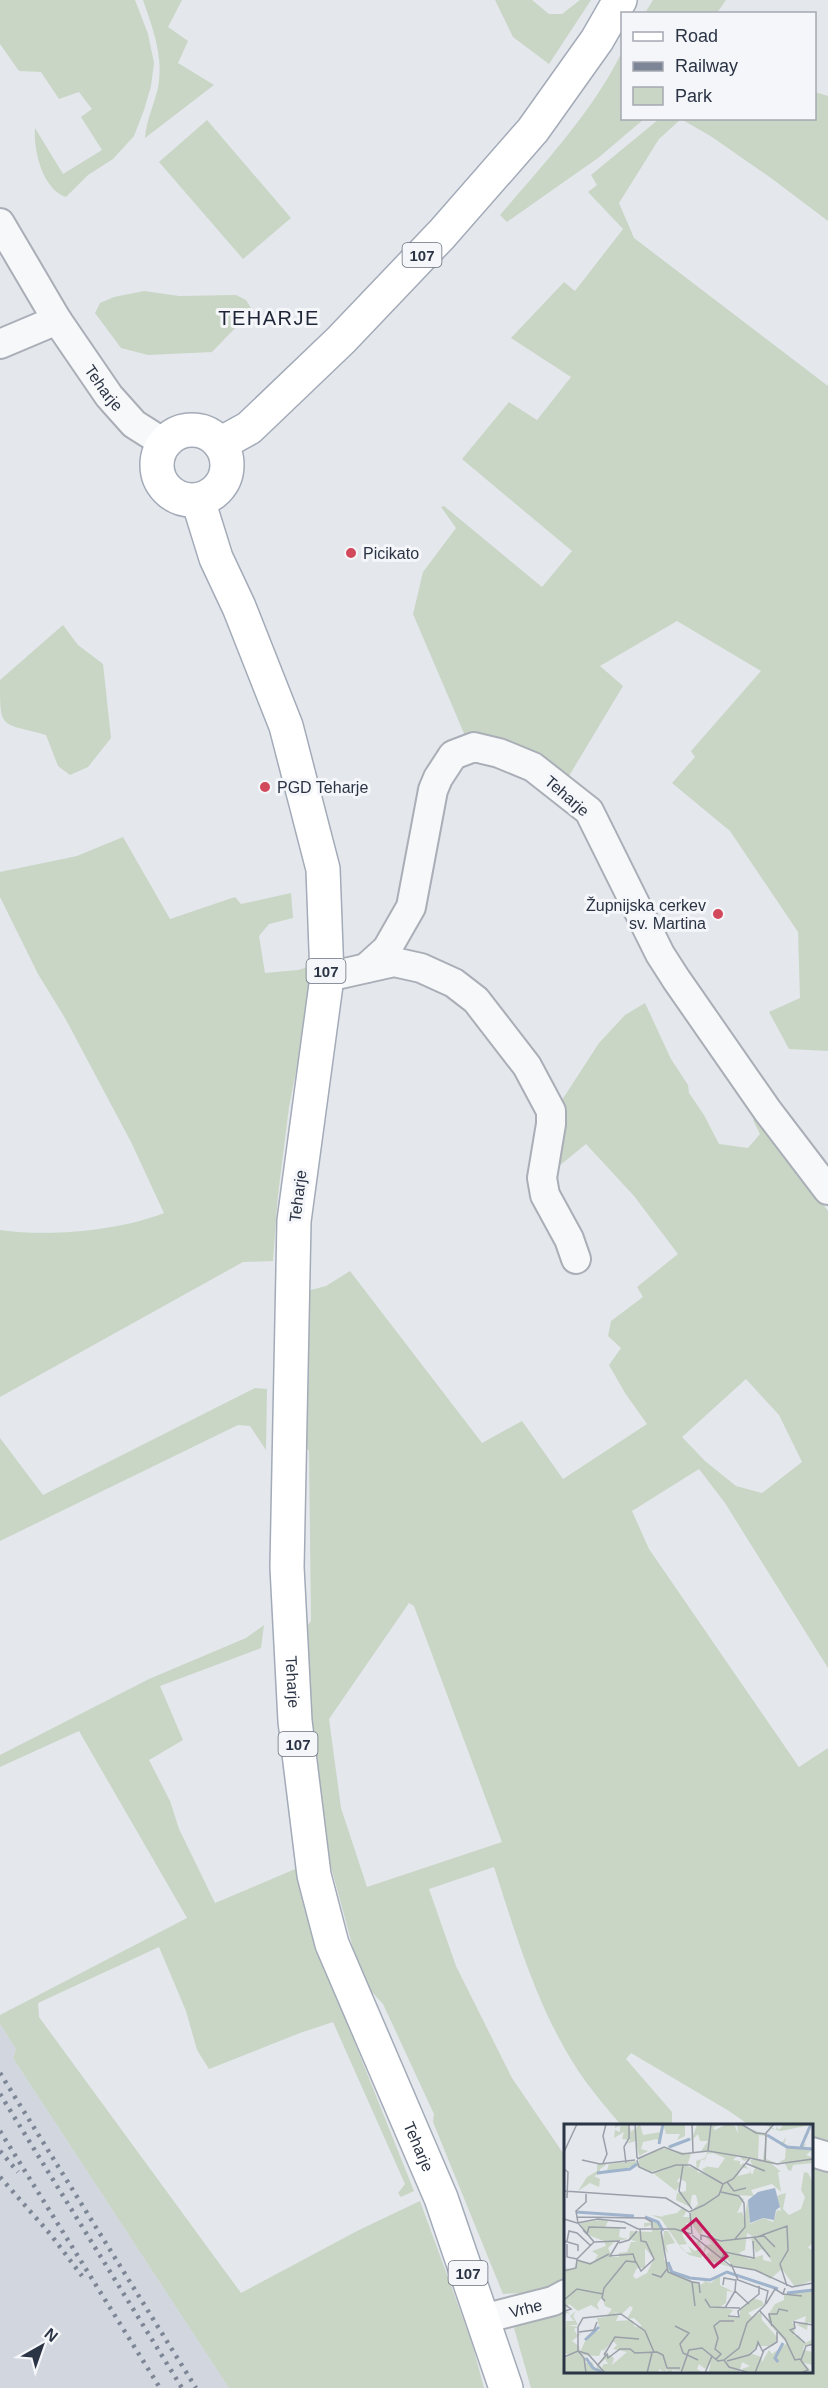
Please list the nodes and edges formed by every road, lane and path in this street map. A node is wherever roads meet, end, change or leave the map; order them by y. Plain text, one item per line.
1 (620, 0) edge
2 (0, 224) edge
3 (57, 320) junction
4 (0, 344) edge
5 (164, 443) junction
6 (220, 444) junction
7 (198, 500) junction
8 (366, 968) junction
9 (327, 978) junction
10 (828, 1190) edge
11 (576, 1259) dead end
12 (813, 2152) edge
13 (828, 2157) edge
14 (564, 2295) edge
15 (483, 2319) junction
16 (506, 2388) edge

1 - 6 main road, 107
2 - 3 street, Teharje
3 - 4 street
3 - 5 street, Teharje
5 - 6 main road
5 - 7 main road
6 - 7 main road
7 - 9 main road, Teharje / 107
8 - 9 street, Teharje
8 - 10 street, Teharje
8 - 11 street, Teharje
9 - 15 main road, Teharje / 107
12 - 13 street
14 - 15 street, Vrhe
15 - 16 main road, Teharje / 107

